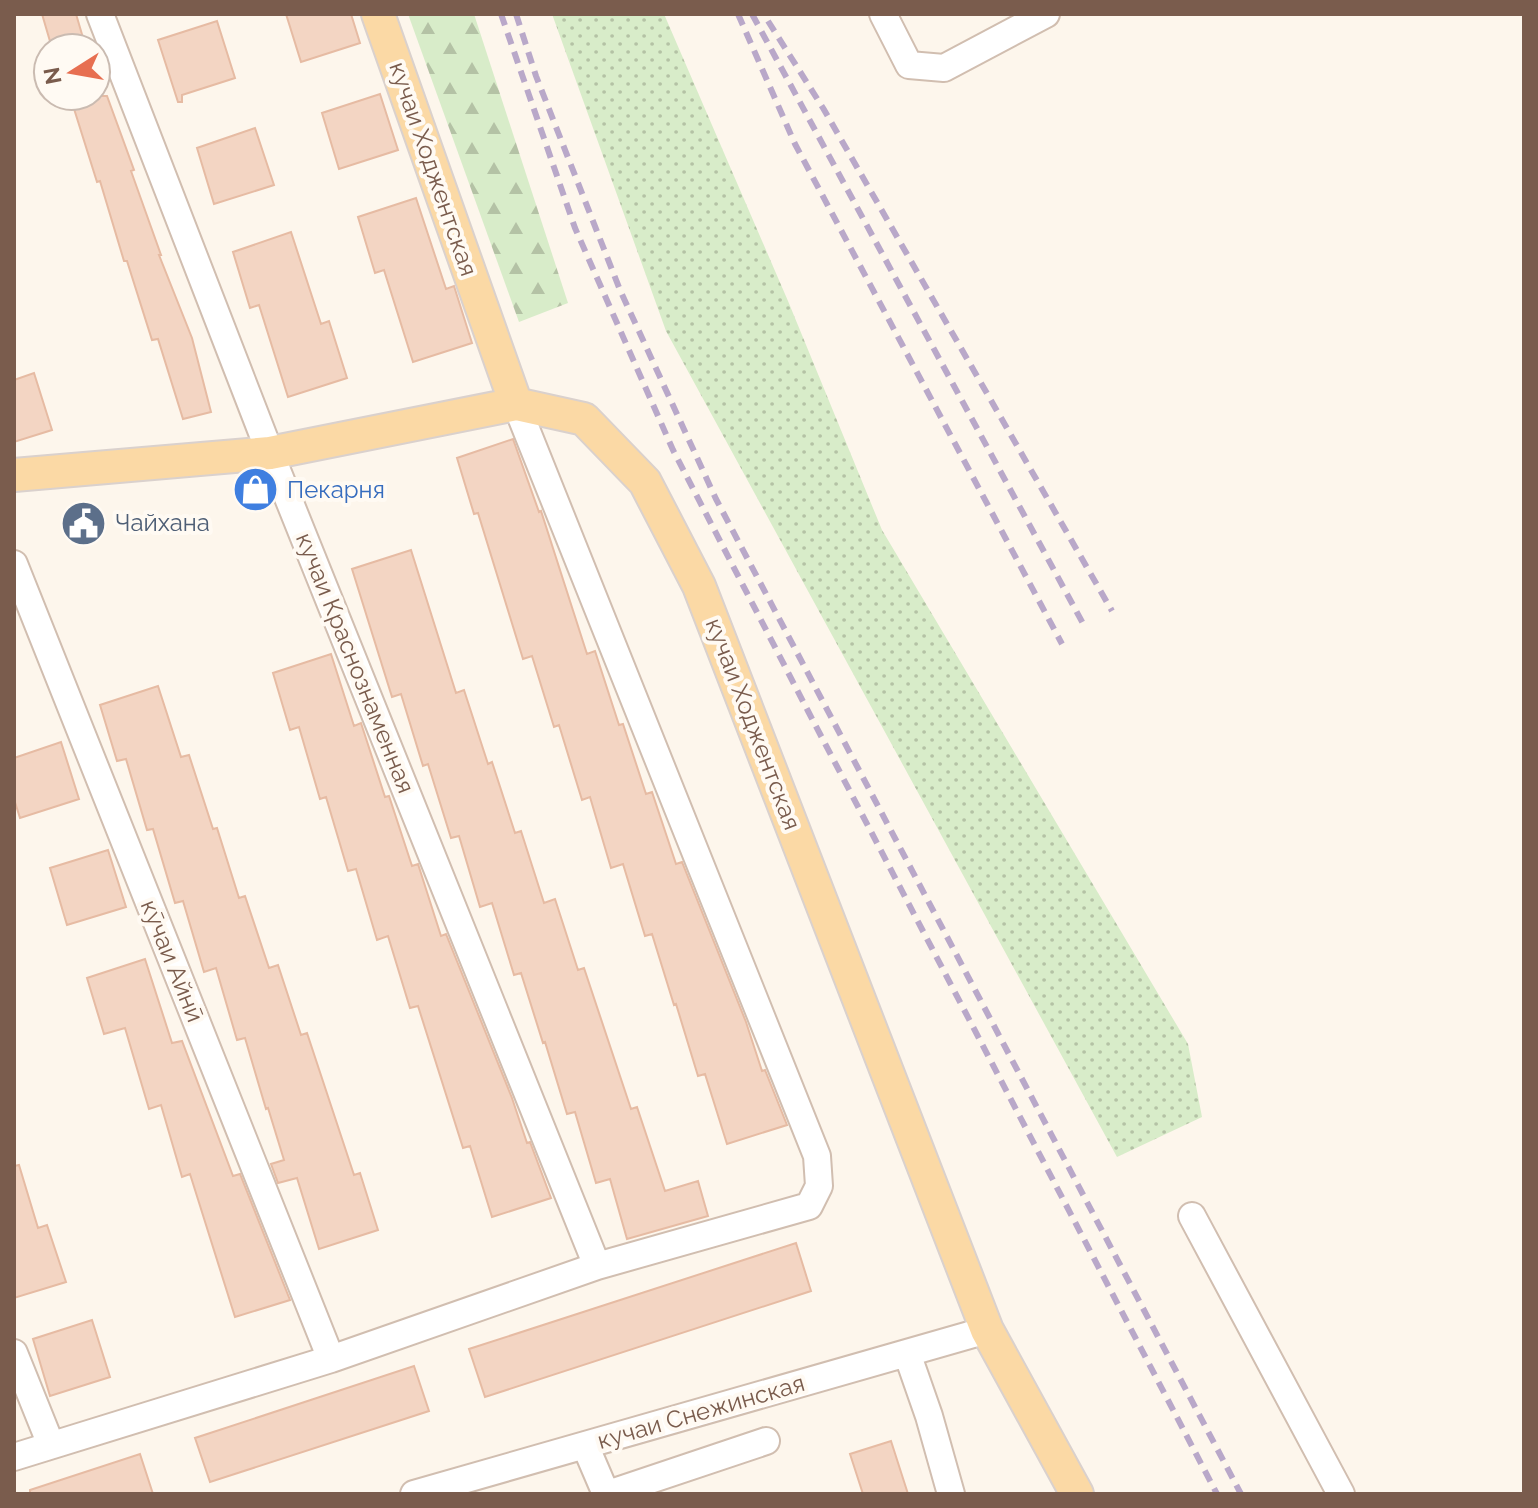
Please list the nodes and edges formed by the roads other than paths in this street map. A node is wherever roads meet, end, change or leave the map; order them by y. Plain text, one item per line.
1 (100, 14) edge
2 (378, 14) edge
3 (883, 14) edge
4 (1046, 14) edge
5 (516, 404) junction
6 (270, 453) junction
7 (14, 475) edge
8 (14, 564) edge
9 (1192, 1216) dead end
10 (597, 1266) junction
11 (987, 1330) junction
12 (14, 1353) edge
13 (907, 1353) junction
14 (331, 1359) junction
15 (766, 1441) dead end
16 (51, 1445) junction
17 (585, 1445) junction
18 (14, 1457) edge
19 (414, 1494) edge
20 (607, 1494) edge
21 (951, 1494) edge
22 (1077, 1494) edge
23 (1341, 1494) edge

1 - 6 street, кучаи Краснознаменная
2 - 5 main road, кучаи Ходжентская
3 - 4 street
5 - 6 main road
5 - 10 street
5 - 11 main road, кучаи Ходжентская
6 - 7 main road
6 - 10 street, кучаи Краснознаменная
8 - 14 street, кӯчаи Айнӣ
9 - 23 street
10 - 14 street
11 - 13 street, кучаи Снежинская
11 - 22 main road, кучаи Ходжентская
12 - 16 street
13 - 17 street, кучаи Снежинская
13 - 21 street
14 - 16 street
15 - 20 street
16 - 18 street
17 - 19 street, кучаи Снежинская
17 - 20 street

